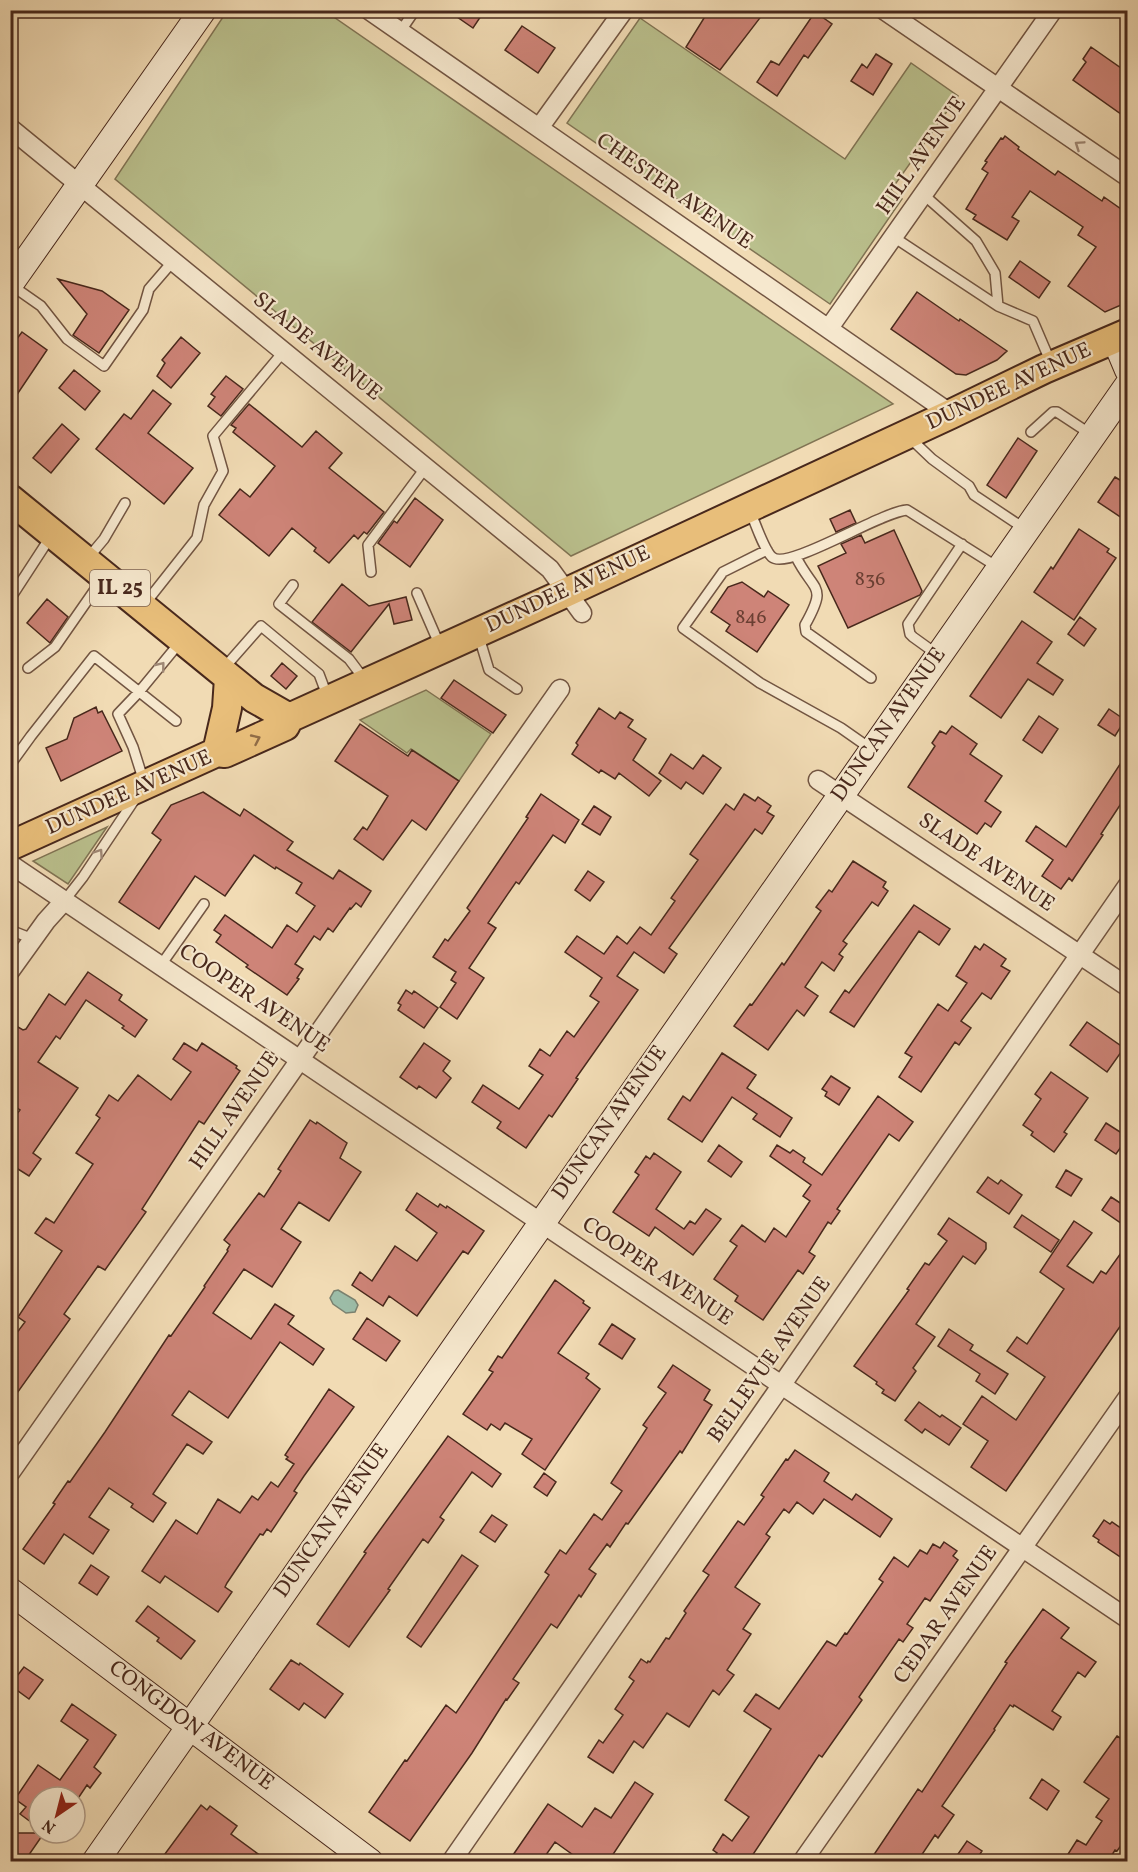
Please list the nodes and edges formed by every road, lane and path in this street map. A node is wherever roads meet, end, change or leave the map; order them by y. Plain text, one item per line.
1 (203, 10) edge
2 (369, 10) edge
3 (415, 10) edge
4 (624, 10) edge
5 (884, 10) edge
6 (1053, 10) edge
7 (400, 32) junction
8 (998, 90) junction
9 (10, 128) edge
10 (539, 128) junction
11 (1128, 177) edge
12 (81, 186) junction
13 (924, 195) junction
14 (895, 238) junction
15 (174, 260) junction
16 (10, 284) edge
17 (998, 306) junction
18 (829, 328) junction
19 (1121, 336) edge
20 (284, 351) junction
21 (1052, 366) junction
22 (1128, 370) edge
23 (1128, 385) edge
24 (951, 414) junction
25 (1031, 432) dead end
26 (907, 434) junction
27 (1093, 436) junction
28 (426, 467) junction
29 (125, 503) dead end
30 (15, 506) edge
31 (748, 507) junction
32 (1026, 530) junction
33 (52, 534) junction
34 (962, 544) junction
35 (767, 550) junction
36 (796, 557) junction
37 (95, 568) junction
38 (999, 568) junction
39 (371, 572) dead end
40 (293, 585) dead end
41 (417, 592) dead end
42 (10, 599) edge
43 (574, 603) junction
44 (142, 607) junction
45 (477, 632) junction
46 (183, 639) junction
47 (441, 648) junction
48 (938, 655) junction
49 (28, 668) dead end
50 (225, 674) junction
51 (871, 678) dead end
52 (368, 683) junction
53 (517, 689) dead end
54 (560, 689) dead end
55 (140, 692) junction
56 (329, 701) junction
57 (289, 718) junction
58 (176, 721) dead end
59 (872, 750) junction
60 (217, 752) junction
61 (10, 765) edge
62 (818, 780) dead end
63 (144, 784) junction
64 (840, 795) junction
65 (10, 846) edge
66 (10, 864) edge
67 (1128, 885) edge
68 (65, 900) junction
69 (204, 904) dead end
70 (10, 930) edge
71 (33, 939) junction
72 (1079, 954) junction
73 (161, 965) junction
74 (10, 971) edge
75 (1128, 987) edge
76 (300, 1059) junction
77 (540, 1222) junction
78 (782, 1385) junction
79 (1128, 1396) edge
80 (10, 1473) edge
81 (1022, 1548) junction
82 (10, 1591) edge
83 (1128, 1619) edge
84 (190, 1725) junction
85 (95, 1862) edge
86 (370, 1862) edge
87 (451, 1862) edge
88 (802, 1862) edge

1 - 12 street
2 - 7 street, CHESTER AVENUE
3 - 7 lane
4 - 10 street
5 - 8 street
6 - 8 street, HILL AVENUE
7 - 10 street, CHESTER AVENUE
11 -> 8 street
8 - 13 street, HILL AVENUE
9 - 12 street, SLADE AVENUE
10 - 18 street, CHESTER AVENUE
12 - 15 street, SLADE AVENUE
12 - 16 street
13 - 14 street, HILL AVENUE
13 - 17 lane
14 - 17 lane
14 - 18 street, HILL AVENUE
15 - 16 lane
15 - 20 street, SLADE AVENUE
17 - 21 lane
18 - 24 street, CHESTER AVENUE
19 - 21 main road, DUNDEE AVENUE
19 - 22 street
20 - 28 street, SLADE AVENUE
20 - 44 lane
21 - 24 main road, DUNDEE AVENUE
23 - 27 street, DUNCAN AVENUE
24 - 26 main road, DUNDEE AVENUE
25 - 27 lane
26 - 31 main road, DUNDEE AVENUE
26 - 32 lane
27 - 32 street, DUNCAN AVENUE
28 - 39 lane
28 - 43 street, SLADE AVENUE
29 - 37 lane
30 - 33 main road, IL 25
31 - 35 lane
31 - 43 main road, DUNDEE AVENUE
32 - 38 street, DUNCAN AVENUE
33 - 37 main road, IL 25
33 - 42 lane
34 - 36 lane
34 - 38 lane
34 - 48 lane
35 - 36 lane
35 - 59 lane
36 - 51 lane
37 - 44 main road, IL 25
37 - 49 lane
38 - 48 street, DUNCAN AVENUE
40 - 52 lane
41 - 47 lane
43 - 45 main road, DUNDEE AVENUE
44 - 46 main road, IL 25
45 - 47 main road, DUNDEE AVENUE
45 - 53 lane
46 - 50 main road, IL 25
55 -> 46 lane
47 - 52 main road, DUNDEE AVENUE
48 - 59 street, DUNCAN AVENUE
50 - 56 lane
50 - 57 main road
50 - 60 main road
52 - 56 main road, DUNDEE AVENUE
54 - 76 street, HILL AVENUE
55 - 58 lane
55 - 61 lane
55 - 63 lane
56 - 57 main road, DUNDEE AVENUE
60 -> 57 main road, DUNDEE AVENUE
59 - 64 street, DUNCAN AVENUE
60 - 63 main road, DUNDEE AVENUE
62 - 64 street, SLADE AVENUE
63 - 65 main road, DUNDEE AVENUE
68 -> 63 lane
64 - 72 street, SLADE AVENUE
64 - 77 street, DUNCAN AVENUE
66 - 68 street, COOPER AVENUE
67 - 72 street, BELLEVUE AVENUE
68 - 71 street
68 - 73 street, COOPER AVENUE
69 - 73 lane
70 - 71 lane
71 - 74 street
72 - 75 street, SLADE AVENUE
72 - 78 street, BELLEVUE AVENUE
73 - 76 street, COOPER AVENUE
76 - 77 street, COOPER AVENUE
76 - 80 street, HILL AVENUE
77 - 78 street, COOPER AVENUE
77 - 84 street, DUNCAN AVENUE
78 - 81 street, COOPER AVENUE
78 - 87 street, BELLEVUE AVENUE
79 - 81 street, CEDAR AVENUE
81 - 83 street, COOPER AVENUE
81 - 88 street, CEDAR AVENUE
82 - 84 street, CONGDON AVENUE
84 - 85 street, DUNCAN AVENUE
84 - 86 street, CONGDON AVENUE

